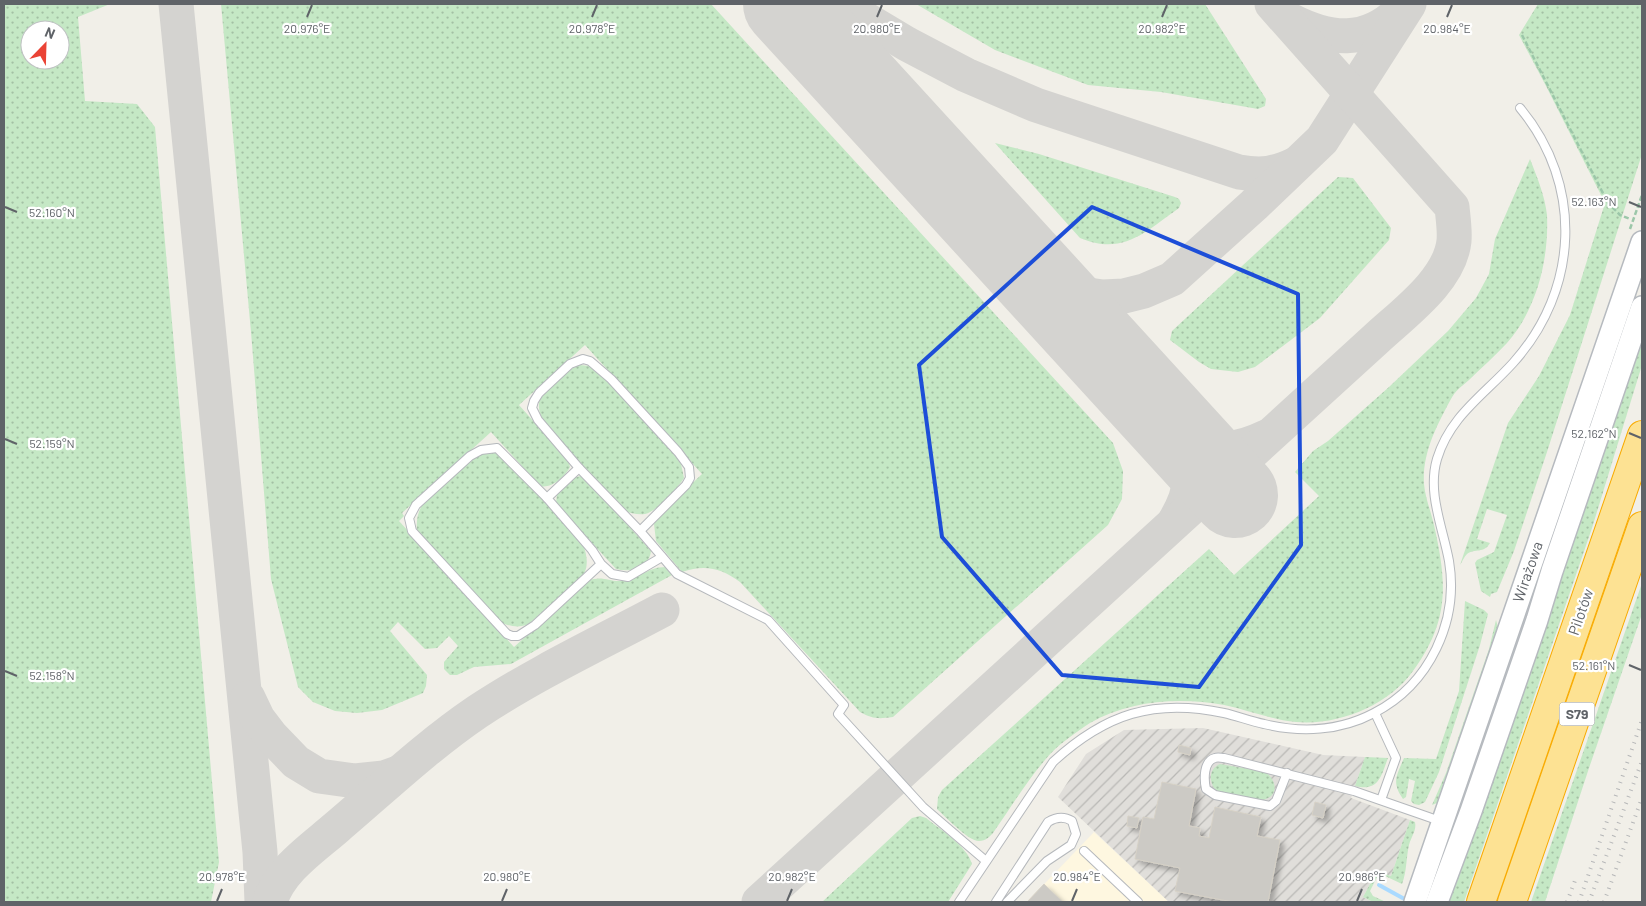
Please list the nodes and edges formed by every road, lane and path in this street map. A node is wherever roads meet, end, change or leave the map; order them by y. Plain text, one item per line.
1 (1522, 35) dead end
2 (1520, 108) dead end
3 (1630, 219) dead end
4 (1642, 242) edge
5 (1642, 307) edge
6 (1642, 434) edge
7 (579, 468) junction
8 (547, 498) junction
9 (1642, 526) edge
10 (640, 531) junction
11 (662, 557) junction
12 (601, 564) junction
13 (1375, 713) junction
14 (1287, 773) junction
15 (1381, 800) junction
16 (1442, 822) junction
17 (1084, 851) dead end
18 (986, 861) junction
19 (1416, 898) edge
20 (959, 902) edge
21 (996, 902) edge
22 (1008, 902) edge
23 (1138, 902) edge
24 (1437, 902) edge
25 (1481, 902) edge
26 (1512, 902) edge

1 - 3 path
2 - 13 lane
4 - 16 main road, Wirażowa
5 - 24 main road, Wirażowa
6 - 25 highway, Pilotów / S79
7 - 8 lane
7 - 10 lane
7 - 10 lane
8 - 12 lane
8 - 12 lane
9 - 26 highway, Pilotów / S79
10 - 11 lane
11 - 12 lane
11 - 18 lane
13 - 15 lane
13 - 18 lane
14 - 14 lane
14 - 15 lane
15 - 16 lane
16 - 19 main road, Wirażowa
17 - 23 lane
18 - 20 lane
21 - 22 lane

